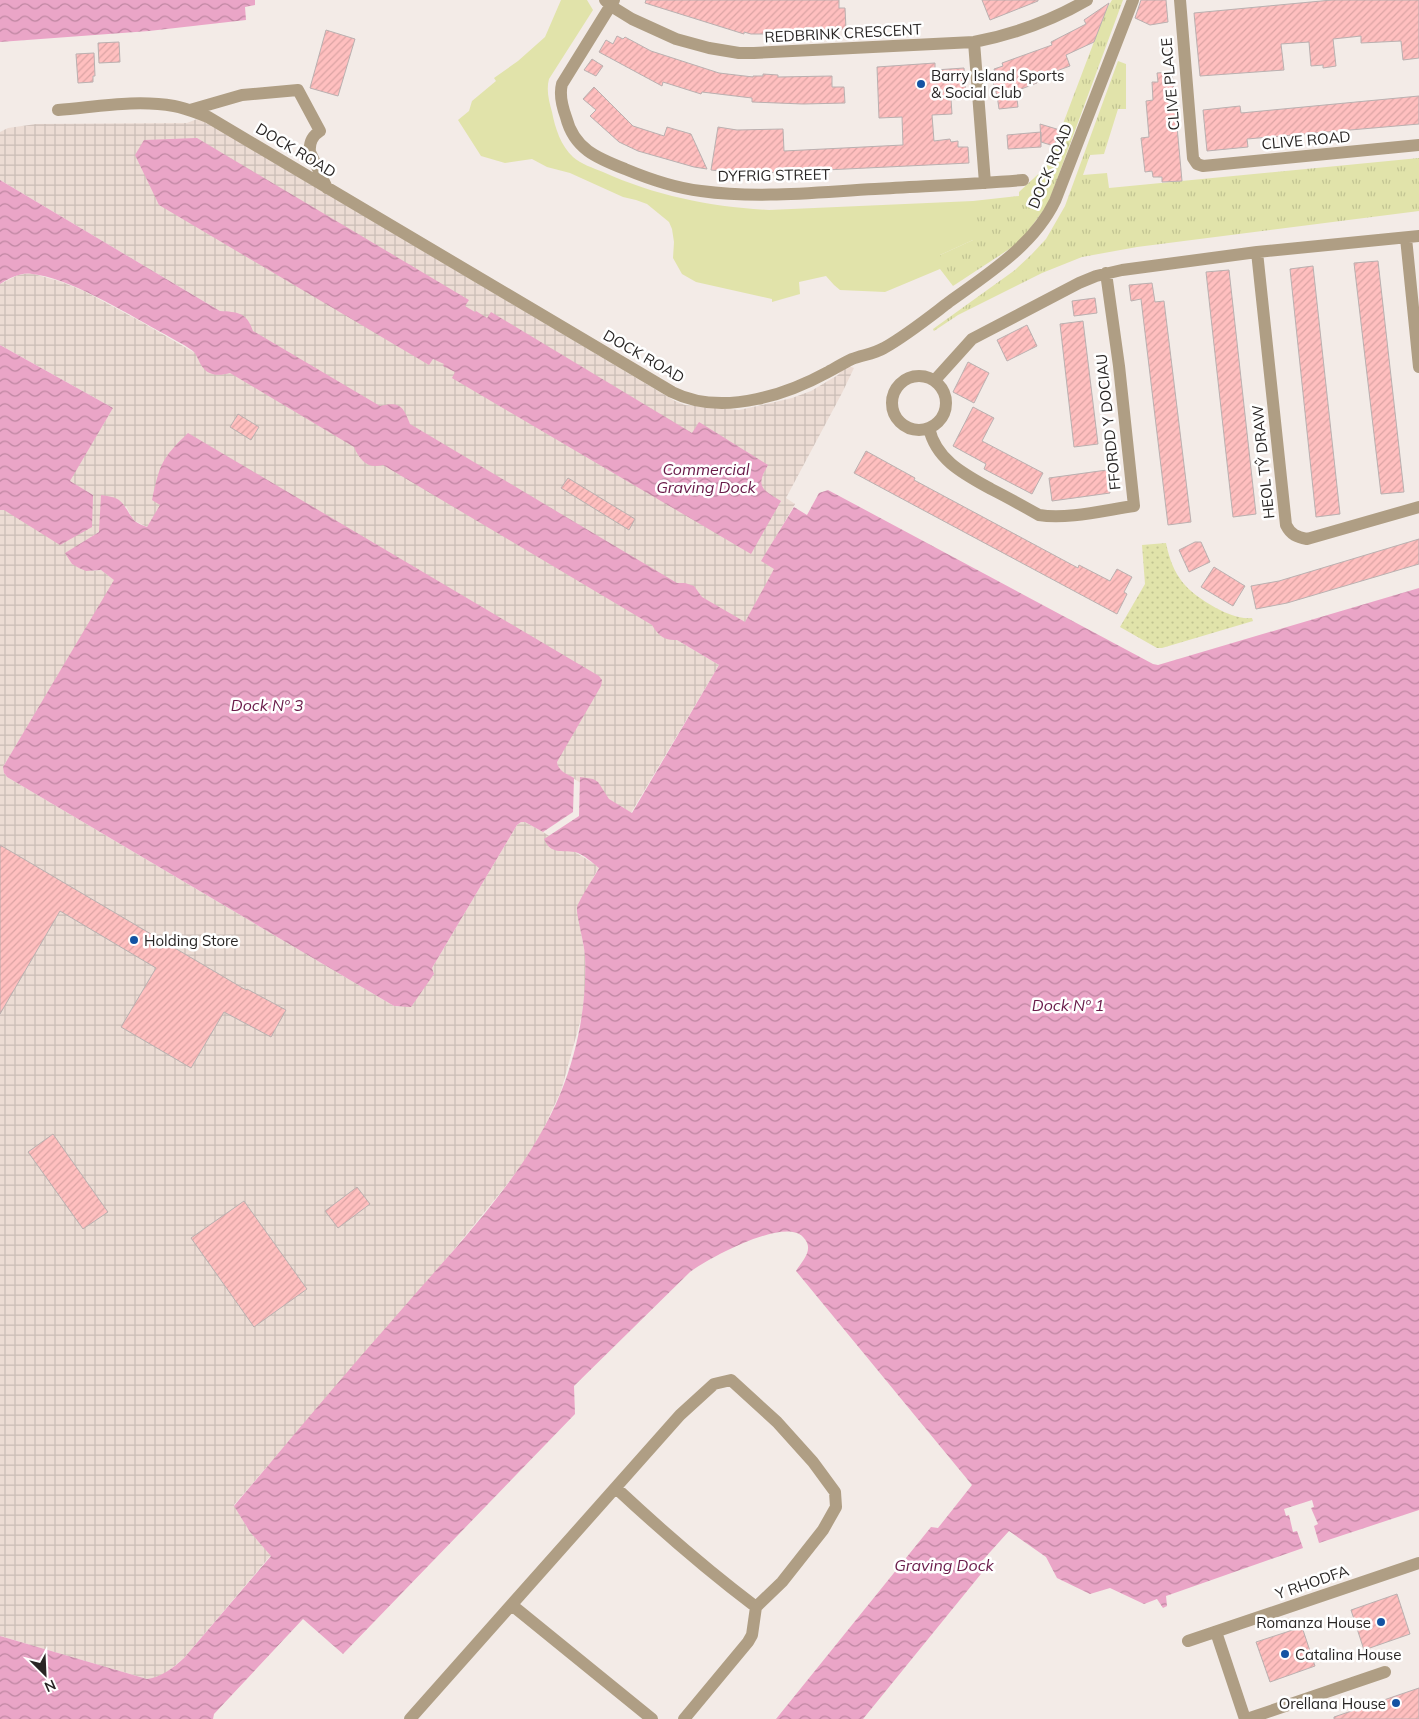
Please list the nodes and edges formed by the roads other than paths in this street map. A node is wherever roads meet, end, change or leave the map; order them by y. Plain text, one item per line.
1 (1087, 0) edge
2 (1133, 0) edge
3 (1180, 0) edge
4 (610, 2) edge
5 (974, 42) junction
6 (58, 110) dead end
7 (190, 110) junction
8 (1419, 145) edge
9 (1196, 164) joint
10 (1023, 180) dead end
11 (985, 183) junction
12 (327, 188) junction
13 (1419, 236) edge
14 (1406, 238) junction
15 (1257, 252) junction
16 (1106, 273) junction
17 (1419, 367) edge
18 (934, 380) junction
19 (929, 428) junction
20 (1419, 506) edge
21 (616, 1488) junction
22 (1419, 1563) edge
23 (513, 1606) junction
24 (756, 1606) junction
25 (1216, 1632) junction
26 (1188, 1641) dead end
27 (1386, 1672) dead end
28 (416, 1717) edge
29 (652, 1719) edge
30 (684, 1719) edge
31 (1246, 1719) edge

1 - 5 street, REDBRINK CRESCENT
2 - 12 street, DOCK ROAD
3 - 9 street, CLIVE PLACE
4 - 5 street, REDBRINK CRESCENT
4 - 11 street, DYFRIG STREET
5 - 11 street
6 - 7 street, DOCK ROAD
7 - 12 street, DOCK ROAD
7 - 12 street
8 - 9 street, CLIVE ROAD
10 - 11 street, DYFRIG STREET
13 - 14 street
14 - 15 street
14 - 17 street
15 - 16 street
15 - 20 street, HEOL TŶ DRAW
16 - 18 street
16 - 19 street, FFORDD Y DOCIAU
18 - 19 street
18 - 19 street
21 - 23 street
21 - 24 street
21 - 24 street
22 - 25 street, Y RHODFA
23 - 28 street
23 - 29 street
24 - 30 street
25 - 26 street, Y RHODFA
25 - 31 street
27 - 31 street

